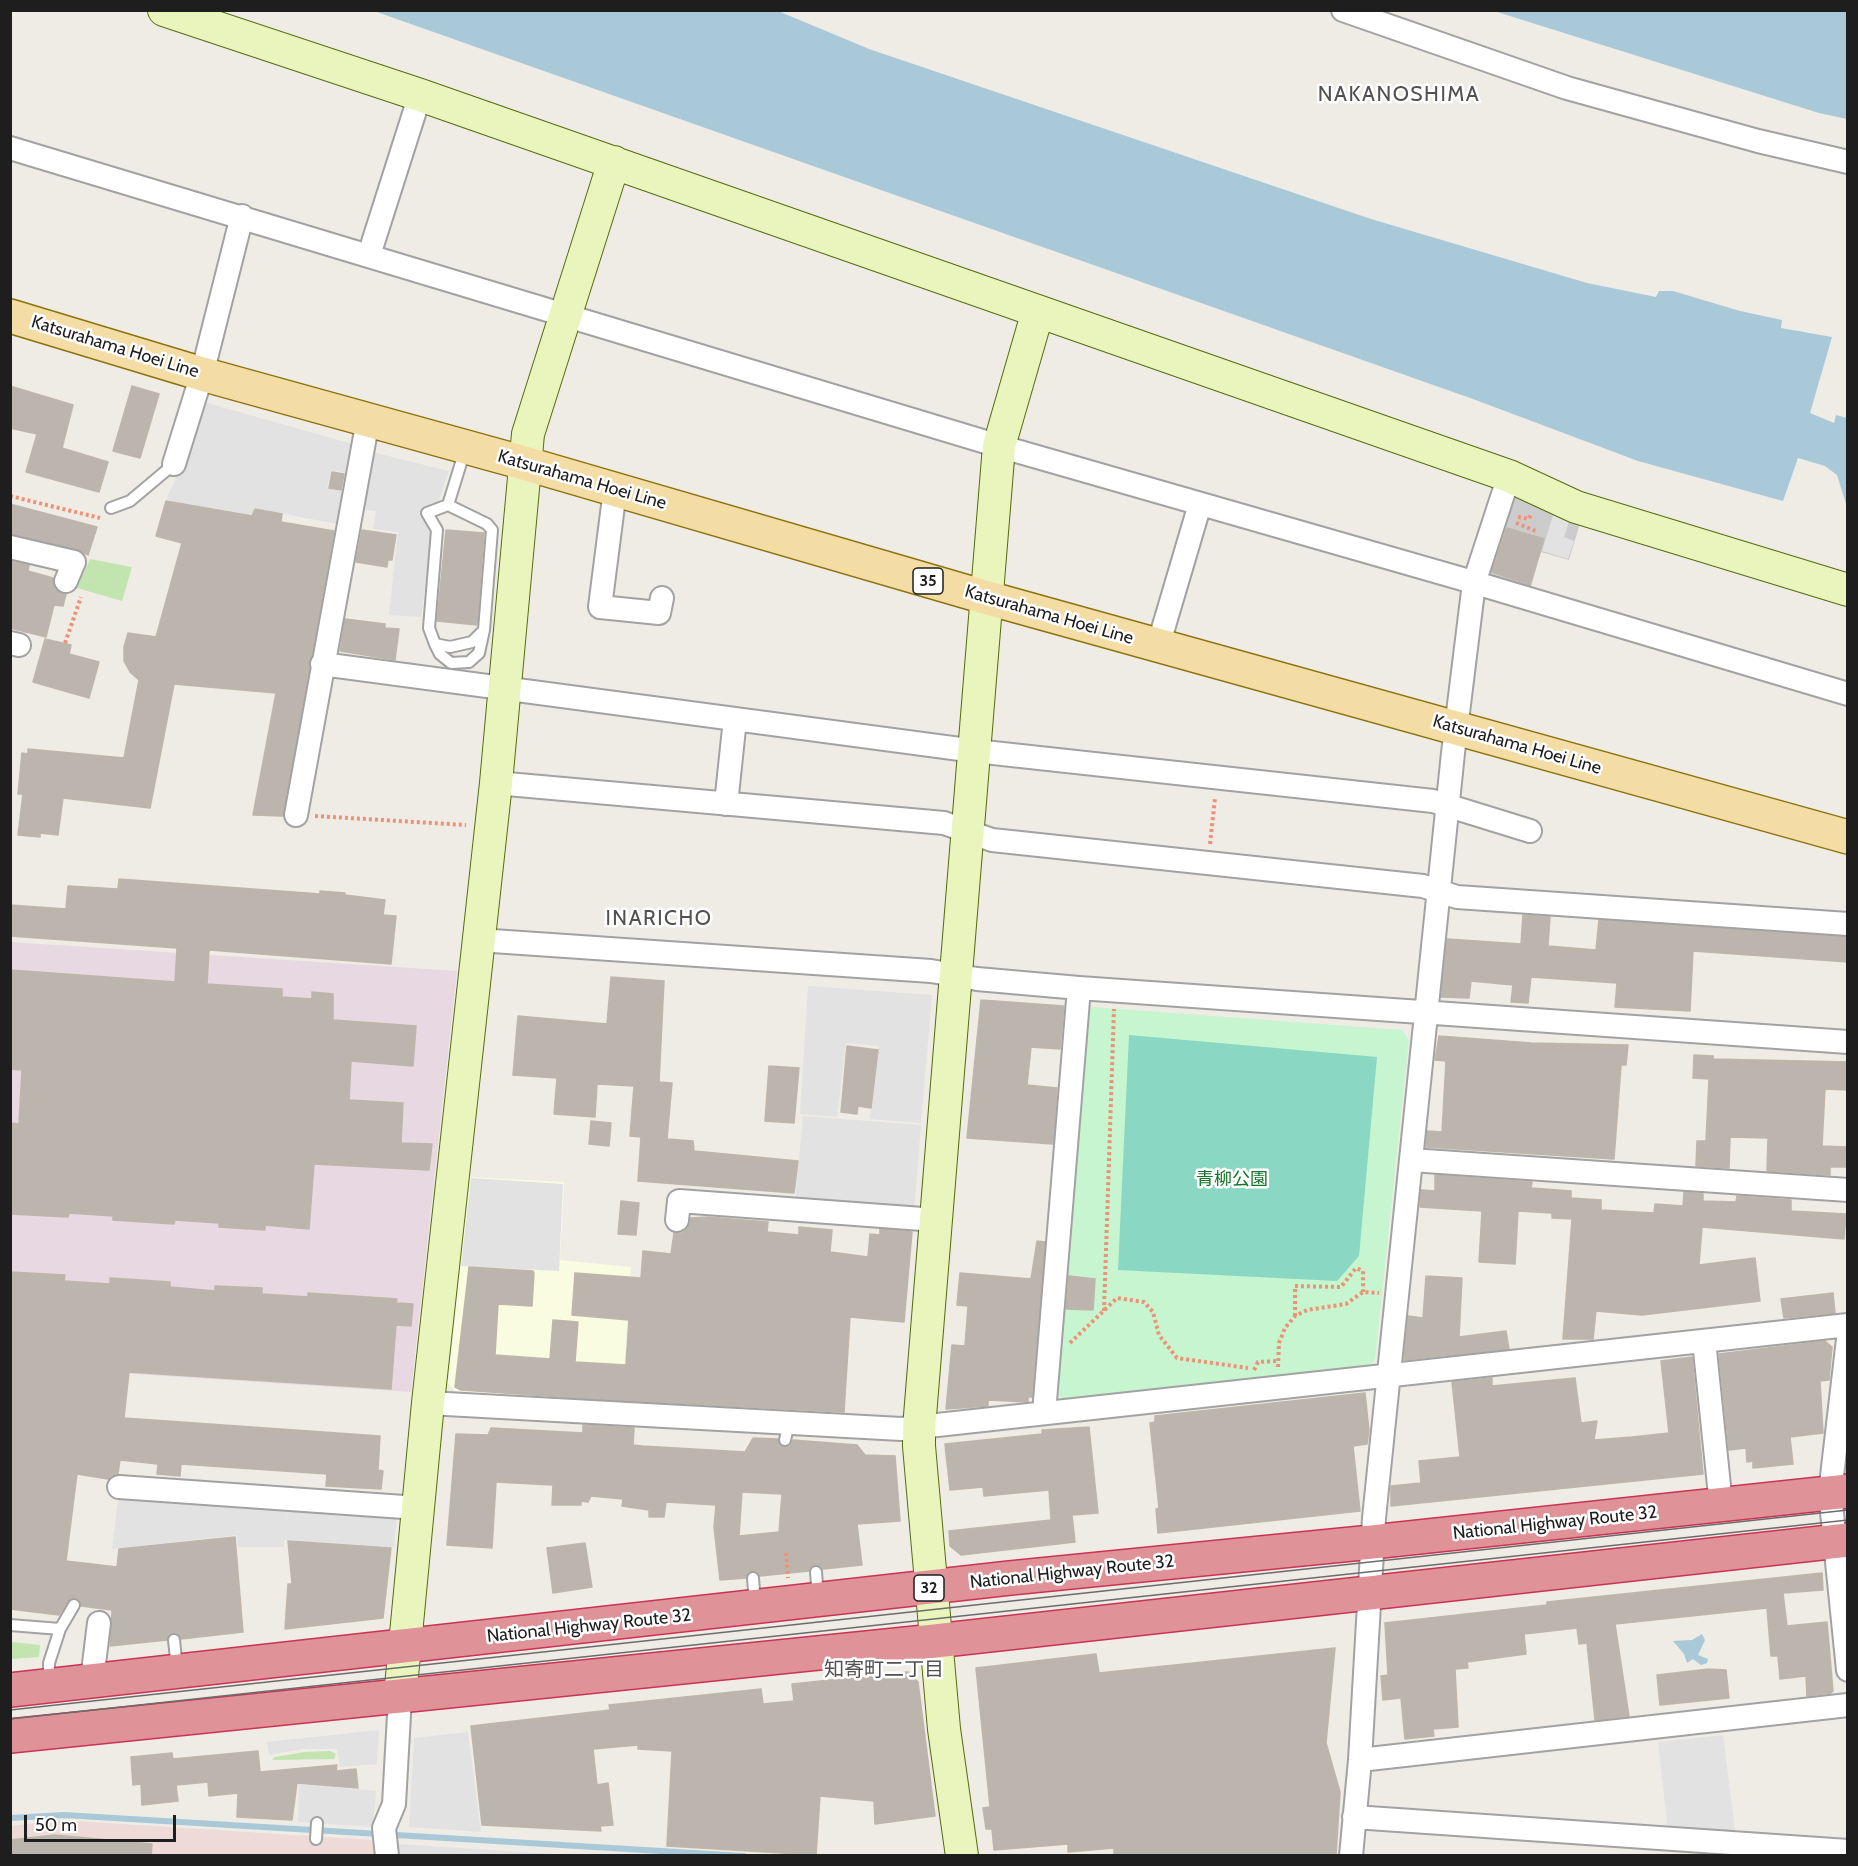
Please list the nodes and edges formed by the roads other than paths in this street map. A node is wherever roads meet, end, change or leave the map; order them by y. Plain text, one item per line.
1 (164, 10) edge
2 (1343, 10) edge
3 (420, 95) junction
4 (10, 148) edge
5 (614, 162) junction
6 (1848, 162) edge
7 (242, 216) junction
8 (369, 255) junction
9 (1038, 311) junction
10 (565, 314) junction
11 (10, 316) edge
12 (202, 374) junction
13 (368, 420) junction
14 (999, 446) junction
15 (466, 447) junction
16 (524, 463) junction
17 (174, 464) joint
18 (1509, 476) junction
19 (615, 489) junction
20 (1200, 504) junction
21 (448, 505) junction
22 (111, 508) road end
23 (10, 547) edge
24 (1474, 583) junction
25 (74, 589) road end
26 (1848, 590) edge
27 (662, 598) dead end
28 (988, 598) junction
29 (484, 630) junction
30 (435, 644) junction
31 (1158, 646) junction
32 (322, 664) junction
33 (505, 688) junction
34 (1848, 694) edge
35 (735, 719) junction
36 (1457, 728) junction
37 (975, 751) junction
38 (496, 783) junction
39 (726, 804) junction
40 (1449, 806) junction
41 (296, 815) road end
42 (969, 831) junction
43 (1530, 831) dead end
44 (1848, 837) edge
45 (1440, 892) junction
46 (1848, 924) edge
47 (478, 940) junction
48 (956, 976) junction
49 (1079, 988) junction
50 (1426, 1012) junction
51 (1848, 1042) edge
52 (1411, 1160) junction
53 (1848, 1191) edge
54 (677, 1220) dead end
55 (936, 1220) junction
56 (1848, 1325) edge
57 (1848, 1339) edge
58 (1704, 1341) junction
59 (1388, 1377) junction
60 (428, 1403) junction
61 (1044, 1413) junction
62 (919, 1428) junction
63 (119, 1487) dead end
64 (1839, 1492) edge
65 (1721, 1505) junction
66 (418, 1508) junction
67 (1840, 1541) edge
68 (1372, 1542) junction
69 (931, 1588) junction
70 (1370, 1591) junction
71 (74, 1605) dead end
72 (99, 1623) dead end
73 (10, 1625) edge
74 (60, 1629) junction
75 (935, 1641) junction
76 (404, 1647) junction
77 (1848, 1670) edge
78 (92, 1680) junction
79 (49, 1685) junction
80 (10, 1690) edge
81 (400, 1697) junction
82 (1848, 1705) edge
83 (10, 1736) edge
84 (1360, 1760) junction
85 (1354, 1817) junction
86 (317, 1823) dead end
87 (316, 1839) dead end
88 (386, 1843) edge
89 (1848, 1851) edge
90 (962, 1856) edge
91 (1351, 1856) edge

1 - 3 street
2 - 6 street
3 - 5 street
3 - 8 street
4 - 7 street
5 - 9 street
5 - 10 street
7 - 8 street
7 - 12 street
8 - 10 street
9 - 14 street
9 - 18 street
10 - 14 street
10 - 16 street
11 - 12 main road, Katsurahama Hoei Line / 35
12 - 13 main road, Katsurahama Hoei Line / 35
12 - 17 street
13 - 15 main road, Katsurahama Hoei Line / 35
13 - 32 street
14 - 20 street
14 - 28 street
15 - 16 main road, Katsurahama Hoei Line / 35
15 - 21 lane
16 - 19 main road, Katsurahama Hoei Line / 35
16 - 33 street
17 - 22 lane
18 - 24 street
18 - 26 street
19 - 27 street
19 - 28 main road, Katsurahama Hoei Line / 35
20 - 24 street
20 - 31 street
21 - 29 lane
21 - 30 lane
23 - 25 street
24 - 34 street
24 - 36 street
28 - 31 main road, Katsurahama Hoei Line / 35
28 - 37 street
29 - 30 lane
29 - 30 lane
31 - 36 main road, Katsurahama Hoei Line / 35
32 - 33 street
32 - 41 street
33 - 35 street
33 - 38 street
35 - 37 street
35 - 39 street
36 - 40 street
36 - 44 main road, Katsurahama Hoei Line / 35
37 - 40 street
37 - 42 street
38 - 39 street
38 - 47 street
39 - 42 street
40 - 43 street
40 - 45 street
42 - 45 street
42 - 48 street
45 - 46 street
45 - 50 street
47 - 48 street
47 - 60 street
48 - 49 street
48 - 55 street
49 - 50 street
49 - 61 street
50 - 51 street
50 - 52 street
52 - 53 street
52 - 59 street
54 - 55 street
55 - 62 street
56 - 58 street
57 - 64 street
58 - 59 street
58 - 65 street
59 - 61 street
59 - 68 street
60 - 62 street
60 - 66 street
61 - 62 street
62 - 69 street
63 - 66 street
64 - 65 highway, National Highway Route 32 / 32
64 - 67 street
65 - 68 highway, National Highway Route 32 / 32
66 - 76 street
67 - 70 highway
67 - 77 street
68 - 69 highway, National Highway Route 32 / 32
68 - 70 street
69 - 75 street
69 - 76 highway, National Highway Route 32 / 32
70 - 75 highway
70 - 84 street
71 - 74 lane
72 - 78 street
73 - 74 lane
74 - 79 lane
75 - 81 highway
75 - 90 street
76 - 78 highway, National Highway Route 32 / 32
76 - 81 street
78 - 79 highway, National Highway Route 32 / 32
79 - 80 highway, National Highway Route 32 / 32
81 - 83 highway
81 - 88 street
82 - 84 street
84 - 85 street
85 - 89 street
85 - 91 street
86 - 87 lane

